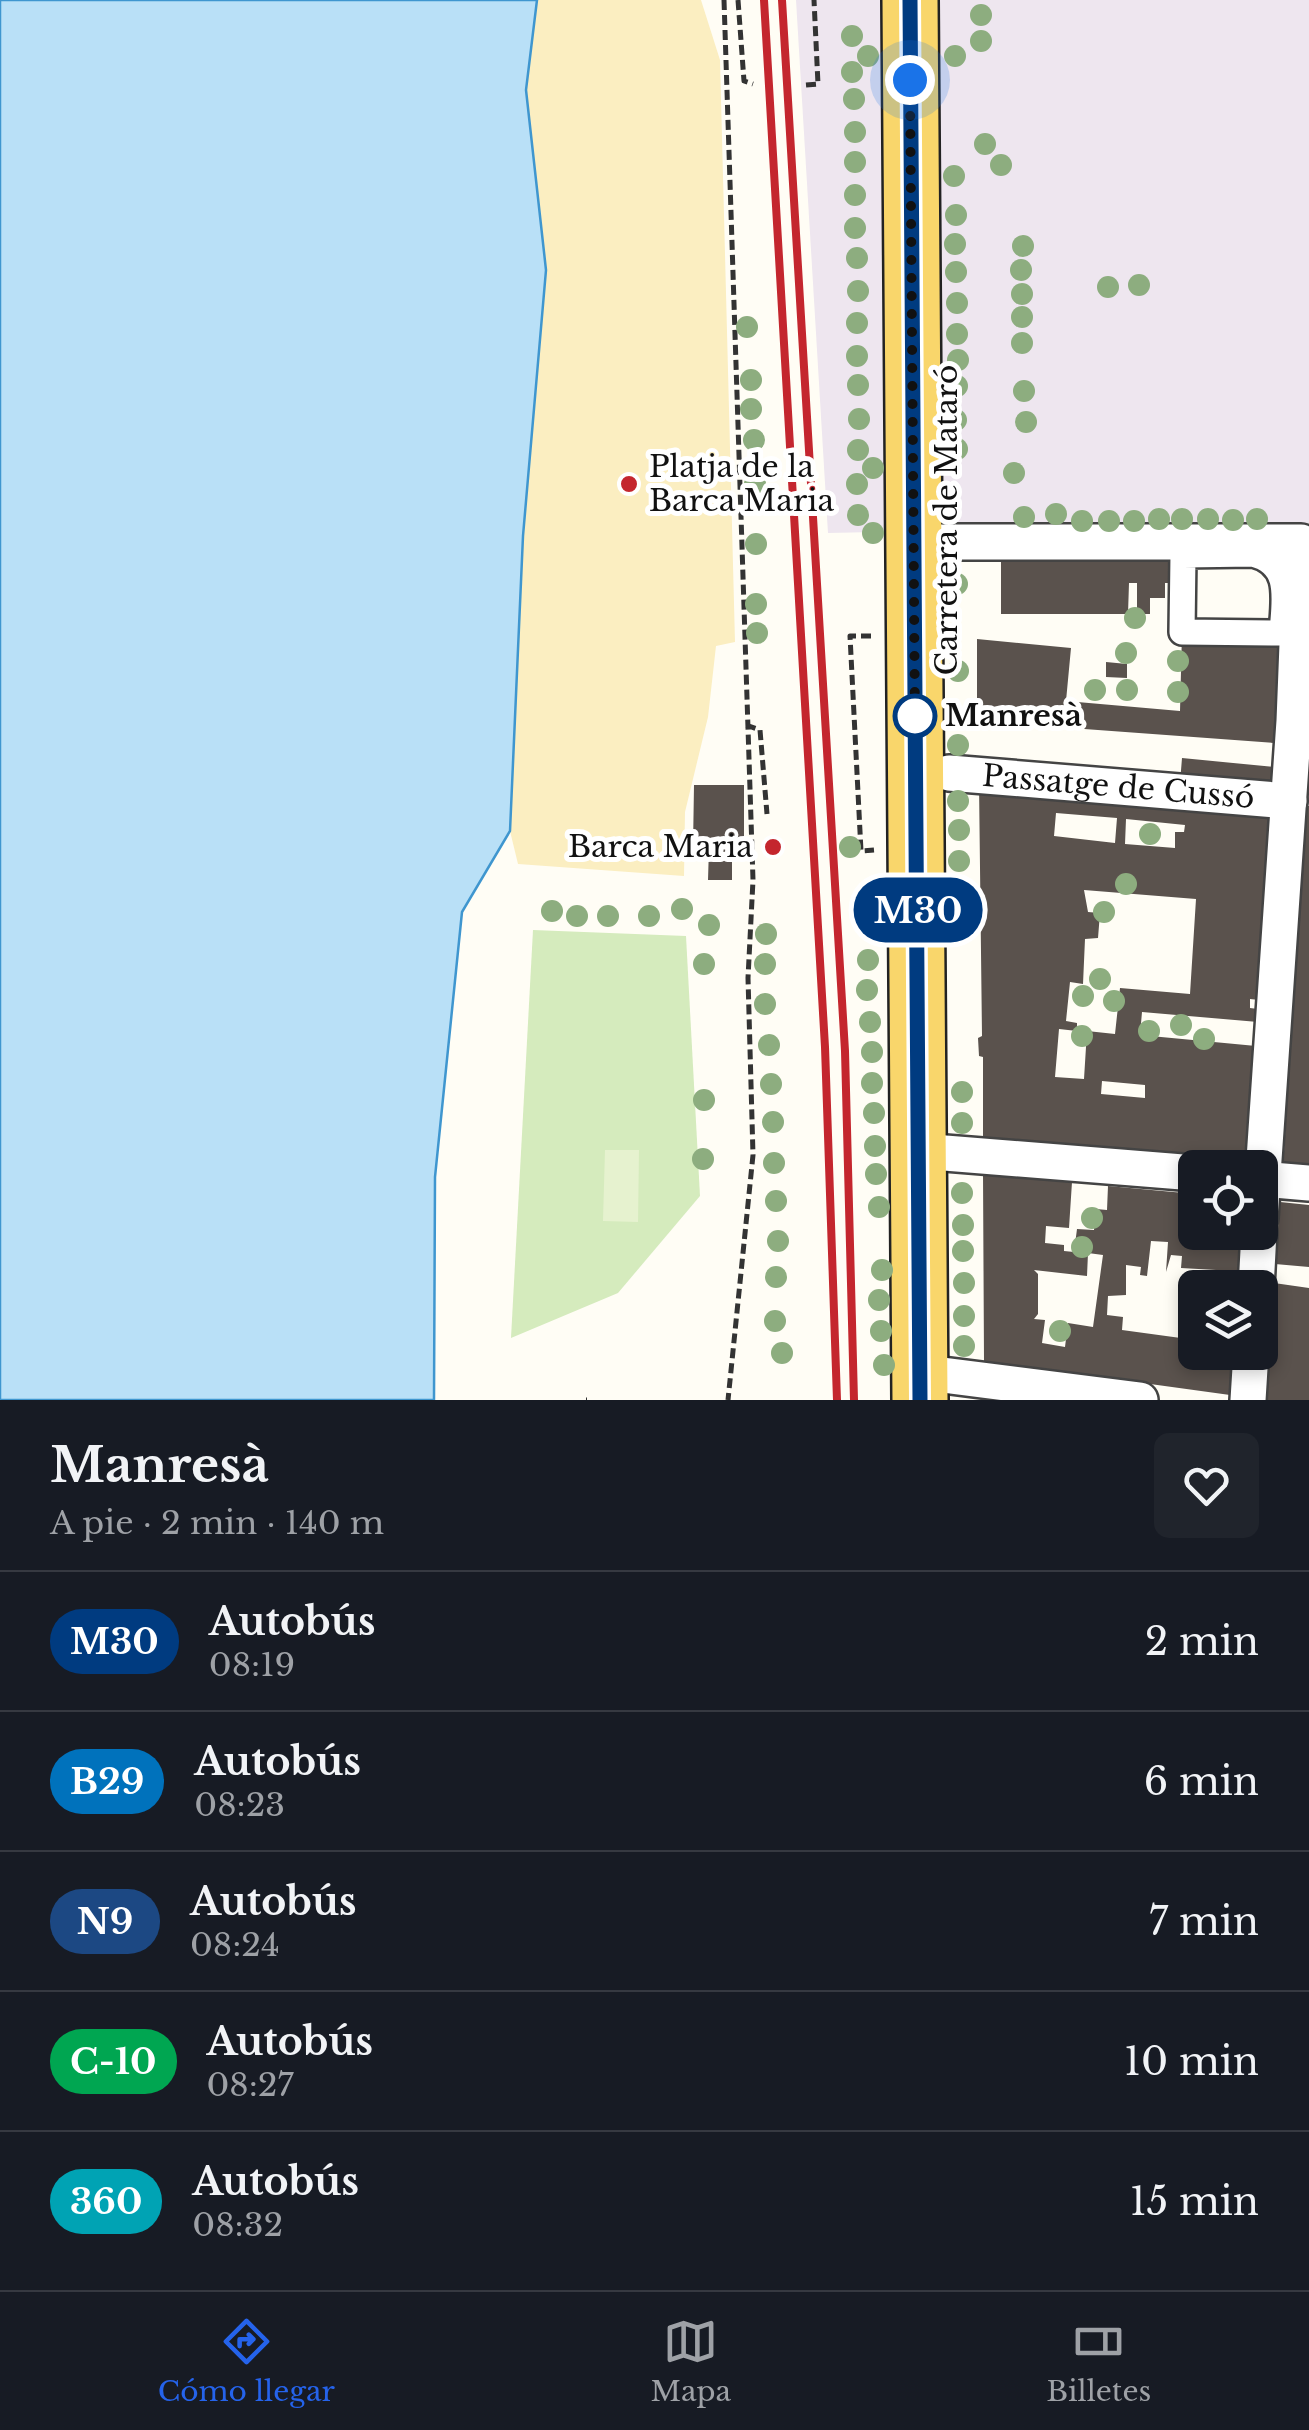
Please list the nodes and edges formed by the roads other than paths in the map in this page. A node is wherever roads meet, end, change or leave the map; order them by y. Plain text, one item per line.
1 (910, 0) edge
2 (942, 0) edge
3 (930, 540) junction
4 (1285, 583) joint
5 (949, 773) junction
6 (1289, 802) junction
7 (936, 1150) junction
8 (1263, 1150) edge
9 (1178, 1171) edge
10 (1278, 1181) edge
11 (1309, 1184) edge
12 (1250, 1370) edge
13 (936, 1387) edge
14 (1140, 1400) edge
15 (1248, 1400) edge

1 - 3 main road, Carretera de Mataró
2 - 3 main road, Carretera de Mataró
3 - 5 main road, Carretera de Mataró
3 - 6 street
3 - 7 main road, Carretera de Mataró
4 - 4 street
5 - 6 street, Passatge de Cussó
5 - 7 main road, Carretera de Mataró
6 - 8 street
7 - 9 street
7 - 13 main road, Carretera de Mataró
10 - 11 street
12 - 15 street
13 - 14 street

